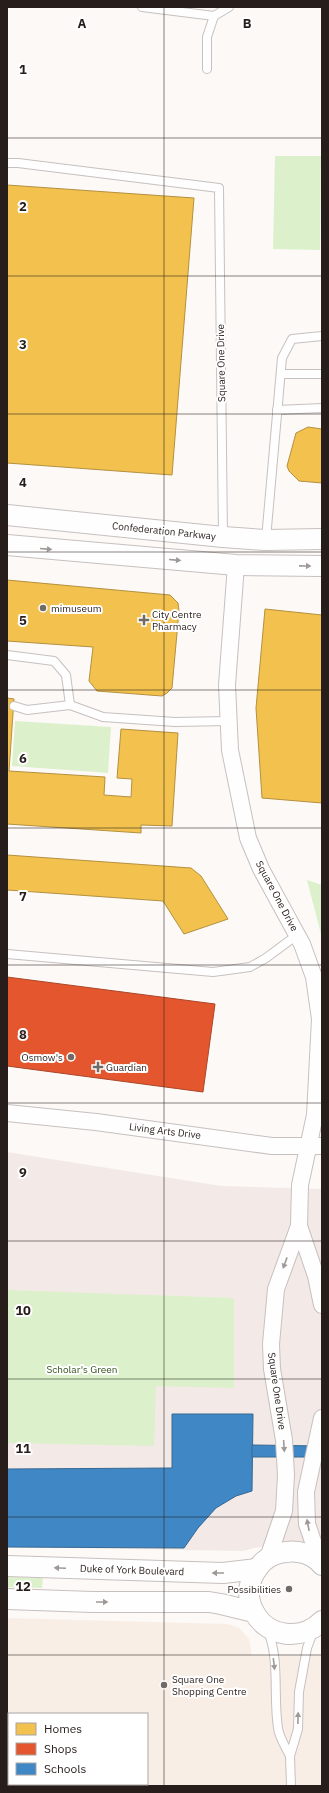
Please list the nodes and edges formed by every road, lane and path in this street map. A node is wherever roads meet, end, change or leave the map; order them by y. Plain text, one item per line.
1 (229, 7) edge
2 (142, 8) edge
3 (214, 16) junction
4 (207, 69) dead end
5 (7, 163) edge
6 (322, 336) edge
7 (281, 374) junction
8 (322, 374) edge
9 (322, 408) edge
10 (277, 410) junction
11 (7, 515) edge
12 (223, 537) junction
13 (322, 539) edge
14 (265, 540) junction
15 (7, 545) edge
16 (236, 565) junction
17 (322, 566) edge
18 (7, 655) edge
19 (70, 705) junction
20 (14, 706) dead end
21 (228, 721) junction
22 (297, 935) junction
23 (7, 954) edge
24 (7, 1113) edge
25 (316, 1146) edge
26 (299, 1226) junction
27 (322, 1305) edge
28 (322, 1418) edge
29 (262, 1563) junction
30 (321, 1563) edge
31 (7, 1566) edge
32 (7, 1599) edge
33 (260, 1619) junction
34 (318, 1624) edge
35 (290, 1756) junction
36 (292, 1786) edge

1 - 3 lane
2 - 3 lane
3 - 4 lane
5 - 12 lane, Square One Drive
6 - 7 lane
7 - 8 lane
7 - 10 lane
9 - 10 lane
10 - 14 lane
11 - 12 street, Confederation Parkway
12 - 14 street, Confederation Parkway
13 - 14 street, Confederation Parkway
15 -> 16 street
16 -> 17 street
16 - 21 street, Square One Drive
18 - 19 lane
19 - 20 lane
19 - 21 lane
21 - 22 street, Square One Drive
22 - 23 lane
22 - 25 street, Square One Drive
24 - 25 street, Living Arts Drive
25 - 26 street, Square One Drive
26 - 27 street, Square One Drive
26 -> 29 street, Square One Drive
30 -> 28 street
29 - 30 street, Duke of York Boulevard
29 -> 31 street, Duke of York Boulevard
29 - 33 street
32 -> 33 street
33 - 34 street
33 -> 35 lane
35 -> 34 lane
35 - 36 lane

